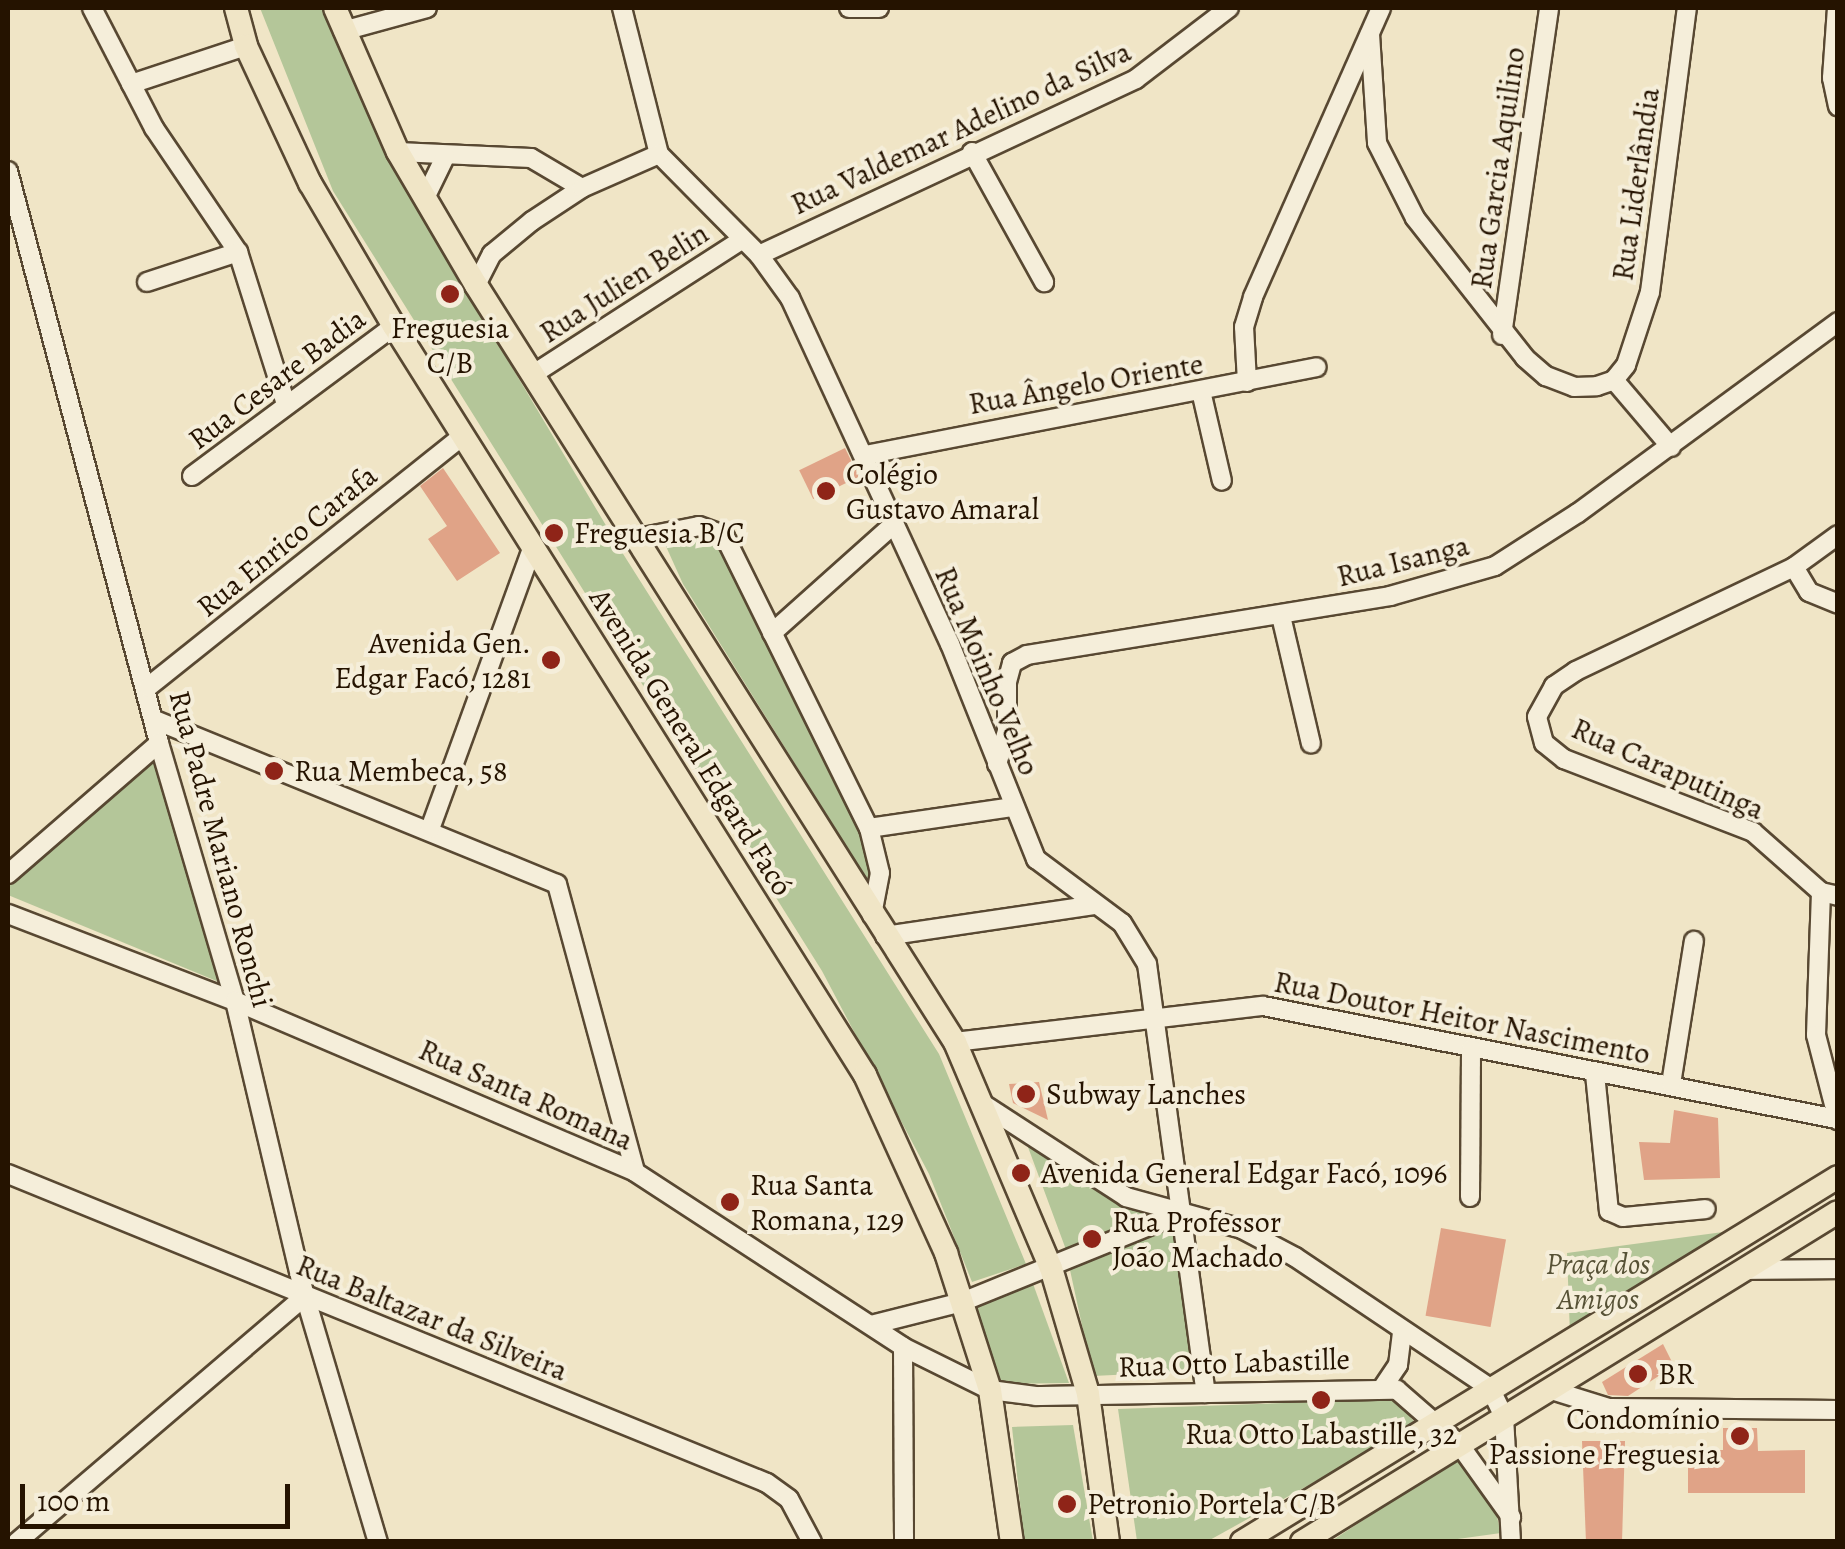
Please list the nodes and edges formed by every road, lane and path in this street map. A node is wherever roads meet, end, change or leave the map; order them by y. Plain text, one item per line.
1 (92, 8) edge
2 (236, 8) edge
3 (335, 8) edge
4 (427, 8) edge
5 (622, 8) edge
6 (849, 8) edge
7 (878, 8) edge
8 (1230, 8) edge
9 (1380, 8) edge
10 (1549, 8) edge
11 (1687, 8) edge
12 (1837, 8) edge
13 (343, 30) junction
14 (1370, 34) junction
15 (246, 46) junction
16 (130, 84) junction
17 (1838, 106) edge
18 (398, 152) junction
19 (972, 152) junction
20 (659, 154) junction
21 (445, 157) junction
22 (8, 171) edge
23 (582, 188) junction
24 (425, 198) junction
25 (744, 240) junction
26 (238, 252) junction
27 (492, 254) junction
28 (758, 255) junction
29 (459, 256) junction
30 (146, 282) dead end
31 (1044, 282) dead end
32 (476, 285) junction
33 (1838, 322) edge
34 (394, 326) junction
35 (1502, 336) junction
36 (1316, 367) dead end
37 (535, 373) junction
38 (1614, 380) junction
39 (1247, 382) junction
40 (1201, 392) junction
41 (286, 404) junction
42 (460, 438) junction
43 (1671, 447) junction
44 (864, 455) junction
45 (192, 476) dead end
46 (1222, 482) dead end
47 (894, 524) junction
48 (1838, 535) edge
49 (638, 538) junction
50 (532, 548) junction
51 (1794, 567) junction
52 (1838, 604) edge
53 (1281, 616) junction
54 (772, 633) junction
55 (148, 687) junction
56 (156, 720) junction
57 (159, 743) junction
58 (1311, 744) dead end
59 (997, 764) junction
60 (1013, 807) junction
61 (869, 828) junction
62 (430, 830) junction
63 (8, 874) edge
64 (1829, 894) edge
65 (1096, 905) junction
66 (8, 914) edge
67 (872, 915) junction
68 (885, 936) junction
69 (1694, 941) dead end
70 (236, 1001) junction
71 (1156, 1020) junction
72 (954, 1042) junction
73 (1472, 1049) junction
74 (1595, 1074) junction
75 (1671, 1084) junction
76 (983, 1104) junction
77 (1836, 1113) edge
78 (635, 1172) junction
79 (8, 1174) edge
80 (1838, 1177) edge
81 (1470, 1198) dead end
82 (1706, 1209) dead end
83 (1838, 1212) edge
84 (1180, 1214) junction
85 (1051, 1268) junction
86 (1838, 1269) edge
87 (1743, 1270) junction
88 (305, 1296) junction
89 (962, 1302) junction
90 (872, 1325) junction
91 (1402, 1334) junction
92 (903, 1347) junction
93 (1383, 1386) junction
94 (1490, 1388) junction
95 (1548, 1389) junction
96 (990, 1390) junction
97 (1088, 1394) junction
98 (1206, 1394) junction
99 (1838, 1410) edge
100 (1504, 1417) junction
101 (1436, 1422) junction
102 (1459, 1444) junction
103 (1511, 1517) junction
104 (17, 1542) edge
105 (378, 1542) edge
106 (812, 1542) edge
107 (904, 1542) edge
108 (1012, 1542) edge
109 (1108, 1542) edge
110 (1242, 1542) edge
111 (1302, 1542) edge
112 (1511, 1542) edge

1 - 16 street
2 - 15 main road, Avenida General Edgard Facó
3 - 13 main road, Avenida General Edgard Facó
4 - 13 street
5 - 20 street
6 - 7 street
8 - 19 street, Rua Valdemar Adelino da Silva
9 - 14 street
10 - 35 street, Rua Garcia Aquilino
11 - 38 street, Rua Liderlândia
12 - 17 street
13 - 18 main road, Avenida General Edgard Facó
14 - 35 street
14 - 39 street
15 - 16 street
15 - 34 main road, Avenida General Edgard Facó
16 - 26 street
18 - 21 street
18 - 24 main road, Avenida General Edgard Facó
19 - 28 street, Rua Valdemar Adelino da Silva
19 - 31 street
20 - 23 street
20 - 25 street, Rua Moinho Velho
21 - 23 street
21 - 24 street
22 - 55 street, Rua Padre Mariano Ronchi
23 - 27 street
24 - 29 main road, Avenida General Edgard Facó
25 - 28 street, Rua Moinho Velho
25 - 37 street, Rua Julien Belin
26 - 30 street
26 - 41 street
27 - 29 street
27 - 32 street
28 - 44 street, Rua Moinho Velho
29 - 32 main road, Avenida General Edgard Facó
32 - 37 main road, Avenida General Edgard Facó
33 - 43 street, Rua Isanga
34 - 41 street, Rua Cesare Badia
34 - 42 main road, Avenida General Edgard Facó
35 - 38 street
36 - 39 street, Rua Ângelo Oriente
37 - 49 main road, Avenida General Edgard Facó
38 - 43 street
39 - 40 street, Rua Ângelo Oriente
40 - 44 street, Rua Ângelo Oriente
40 - 46 street
41 - 45 street, Rua Cesare Badia
42 - 50 main road, Avenida General Edgard Facó
42 - 55 street, Rua Enrico Carafa
43 - 53 street, Rua Isanga
44 - 47 street, Rua Moinho Velho
47 - 54 street
47 - 59 street, Rua Moinho Velho
48 - 51 street, Rua Caraputinga
49 - 54 street
49 - 67 main road, Avenida General Edgard Facó
50 - 62 street
50 - 89 main road, Avenida General Edgard Facó
51 - 52 street
51 - 64 street, Rua Caraputinga
53 - 58 street
53 - 59 street, Rua Isanga
54 - 61 street
55 - 56 street, Rua Padre Mariano Ronchi
56 - 57 street, Rua Padre Mariano Ronchi
56 - 62 street
57 - 63 street
57 - 70 street, Rua Padre Mariano Ronchi
59 - 60 street, Rua Moinho Velho
60 - 61 street
60 - 65 street, Rua Moinho Velho
61 - 67 street
62 - 78 street
64 - 77 street
65 - 68 street
65 - 71 street, Rua Moinho Velho
66 - 70 street, Rua Santa Romana
67 - 68 main road, Avenida General Edgard Facó
68 - 72 main road, Avenida General Edgard Facó
69 - 75 street
70 - 78 street, Rua Santa Romana
70 - 88 street, Rua Padre Mariano Ronchi
71 - 72 street, Rua Doutor Heitor Nascimento
71 - 73 street, Rua Doutor Heitor Nascimento
71 - 84 street, Rua Moinho Velho
72 - 76 main road, Avenida General Edgard Facó
73 - 74 street, Rua Doutor Heitor Nascimento
73 - 81 street
74 - 75 street, Rua Doutor Heitor Nascimento
74 - 82 street
75 - 77 street, Rua Doutor Heitor Nascimento
76 - 84 street
76 - 85 main road, Avenida General Edgard Facó
78 - 90 street, Rua Santa Romana
79 - 88 street, Rua Baltazar da Silveira
80 - 94 main road
83 - 87 main road
84 - 85 street
84 - 91 street
84 - 98 street, Rua Moinho Velho
85 - 89 street
85 - 97 main road, Avenida General Edgard Facó
86 - 87 street
87 - 95 main road
88 - 104 street
88 - 105 street, Rua Padre Mariano Ronchi
88 - 106 street, Rua Baltazar da Silveira
89 - 90 street
89 - 96 main road, Avenida General Edgard Facó
90 - 92 street, Rua Santa Romana
91 - 93 street
91 - 94 street
92 - 96 street, Rua Santa Romana
92 - 107 street
93 - 98 street, Rua Otto Labastille
93 - 101 street, Rua Otto Labastille
94 - 100 street
94 - 101 main road
95 - 99 street
95 - 100 main road
96 - 97 street, Rua Otto Labastille
96 - 108 main road, Avenida General Edgard Facó
97 - 98 street, Rua Otto Labastille
97 - 109 main road, Avenida General Edgard Facó
100 - 102 main road
100 - 103 street
101 - 102 street, Rua Otto Labastille
101 - 110 main road
102 - 103 street, Rua Otto Labastille
102 - 111 main road
103 - 112 street

